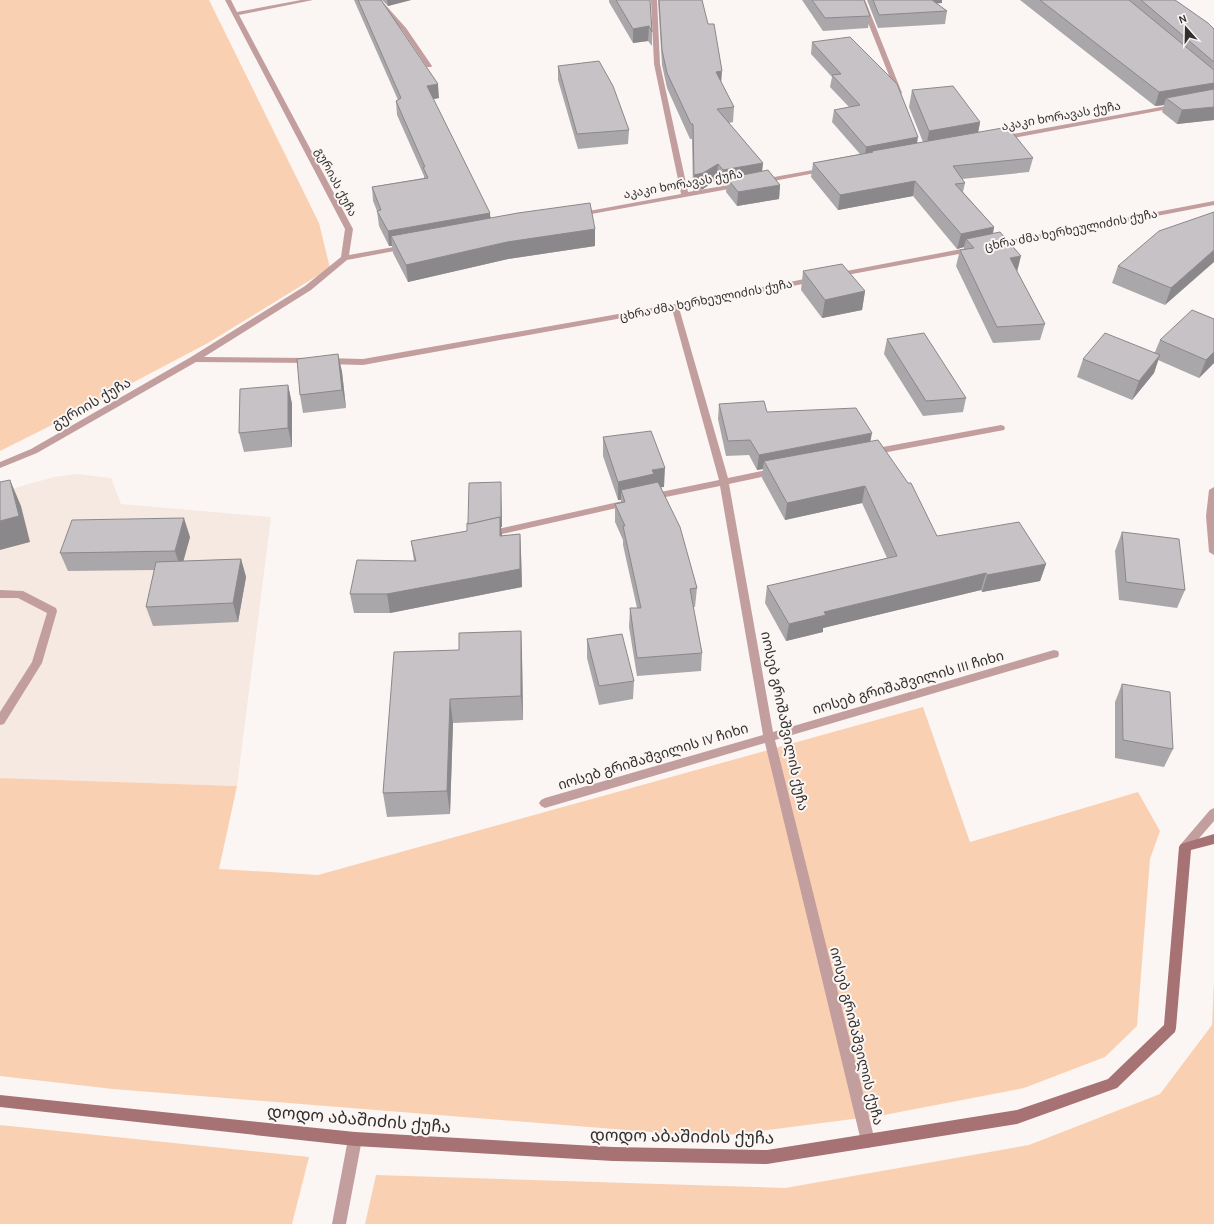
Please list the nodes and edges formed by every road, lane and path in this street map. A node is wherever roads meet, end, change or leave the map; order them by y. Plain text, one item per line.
1 (228, 0) edge
2 (310, 0) edge
3 (378, 0) edge
4 (654, 0) edge
5 (862, 0) edge
6 (236, 14) junction
7 (430, 66) dead end
8 (902, 102) edge
9 (1183, 105) edge
10 (991, 140) edge
11 (830, 169) edge
12 (686, 195) junction
13 (1214, 203) edge
14 (569, 216) edge
15 (414, 245) edge
16 (345, 258) junction
17 (675, 306) junction
18 (194, 359) junction
19 (1002, 428) dead end
20 (862, 454) edge
21 (0, 465) edge
22 (785, 469) edge
23 (724, 481) junction
24 (1214, 490) edge
25 (479, 537) edge
26 (1214, 552) edge
27 (0, 594) edge
28 (1054, 654) dead end
29 (0, 721) edge
30 (770, 737) junction
31 (545, 803) dead end
32 (1214, 813) edge
33 (1214, 839) edge
34 (1185, 847) junction
35 (0, 1101) edge
36 (355, 1139) junction
37 (868, 1142) junction
38 (339, 1224) edge

1 - 6 street, გურიას ქუჩა
2 - 6 street
3 - 7 street
4 - 12 street
5 - 8 street
6 - 16 street, გურიას ქუჩა
9 - 10 street, აკაკი ხორავას ქუჩა
11 - 12 street, აკაკი ხორავას ქუჩა
12 - 14 street, აკაკი ხორავას ქუჩა
13 - 17 street, ცხრა ძმა ხერხეულიძის ქუჩა
15 - 16 street
16 - 18 street
17 - 18 street, ცხრა ძმა ხერხეულიძის ქუჩა
17 - 23 street, იოსებ გრიშაშვილის ქუჩა
18 - 21 street, გურიის ქუჩა
19 - 20 street
22 - 23 street
23 - 25 street
23 - 30 street, იოსებ გრიშაშვილის ქუჩა
24 - 26 street
27 - 29 street
28 - 30 street, იოსებ გრიშაშვილის III ჩიხი
30 - 31 street, იოსებ გრიშაშვილის IV ჩიხი
30 - 37 street, იოსებ გრიშაშვილის ქუჩა
32 - 34 street
33 - 34 street
34 - 37 street, დოდო აბაშიძის ქუჩა
35 - 36 street, დოდო აბაშიძის ქუჩა
36 - 37 street, დოდო აბაშიძის ქუჩა
36 - 38 street

